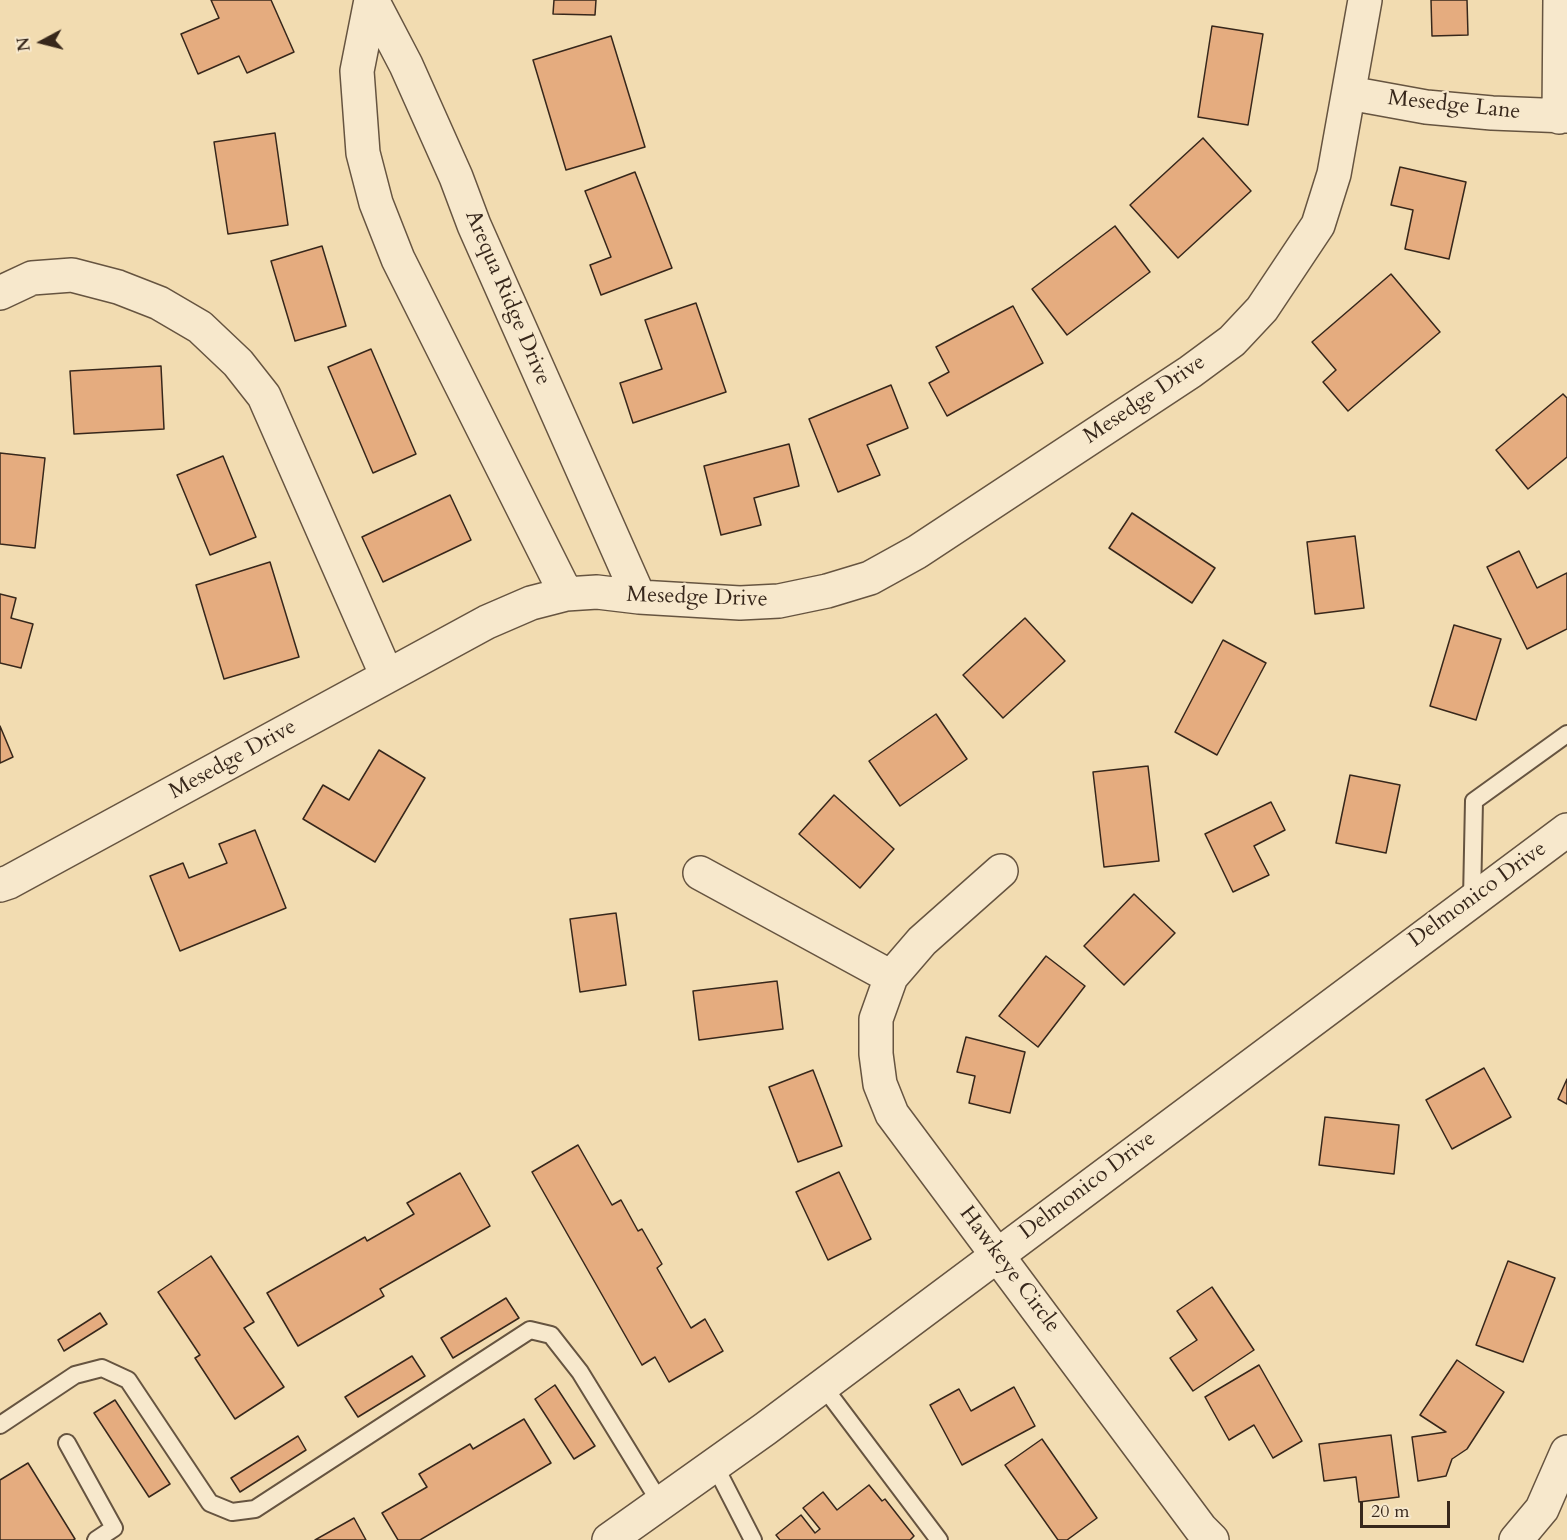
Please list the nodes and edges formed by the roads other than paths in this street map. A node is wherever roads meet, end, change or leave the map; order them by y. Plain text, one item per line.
1 (372, 0) edge
2 (1365, 0) edge
3 (1560, 0) edge
4 (1349, 93) junction
5 (1563, 116) edge
6 (0, 293) edge
7 (566, 594) junction
8 (639, 597) junction
9 (387, 676) junction
10 (1567, 734) edge
11 (1567, 830) edge
12 (1001, 872) dead end
13 (700, 873) dead end
14 (0, 885) edge
15 (1472, 899) junction
16 (891, 977) junction
17 (997, 1254) junction
18 (822, 1386) junction
19 (0, 1425) edge
20 (67, 1443) dead end
21 (1567, 1452) edge
22 (715, 1466) junction
23 (662, 1504) junction
24 (96, 1540) edge
25 (609, 1540) edge
26 (753, 1540) edge
27 (939, 1540) edge
28 (1212, 1540) edge
29 (1516, 1540) edge

1 - 7 street, Arequa Ridge Drive
1 - 8 street, Arequa Ridge Drive
2 - 4 street, Mesedge Drive
3 - 5 street, Mesedge Lane
4 - 5 street, Mesedge Lane
4 - 8 street, Mesedge Drive
6 - 9 street
7 - 8 street, Mesedge Drive
7 - 9 street, Mesedge Drive
9 - 14 street, Mesedge Drive
10 - 15 lane
11 - 15 street, Delmonico Drive
12 - 16 street, Hawkeye Circle
13 - 16 street
15 - 17 street, Delmonico Drive
16 - 17 street, Hawkeye Circle
17 - 18 street, Delmonico Drive
17 - 28 street, Hawkeye Circle
18 - 22 street, Delmonico Drive
18 - 27 lane
19 - 23 lane
20 - 24 lane
21 - 29 street
22 - 23 street, Delmonico Drive
22 - 26 lane
23 - 25 street, Delmonico Drive

